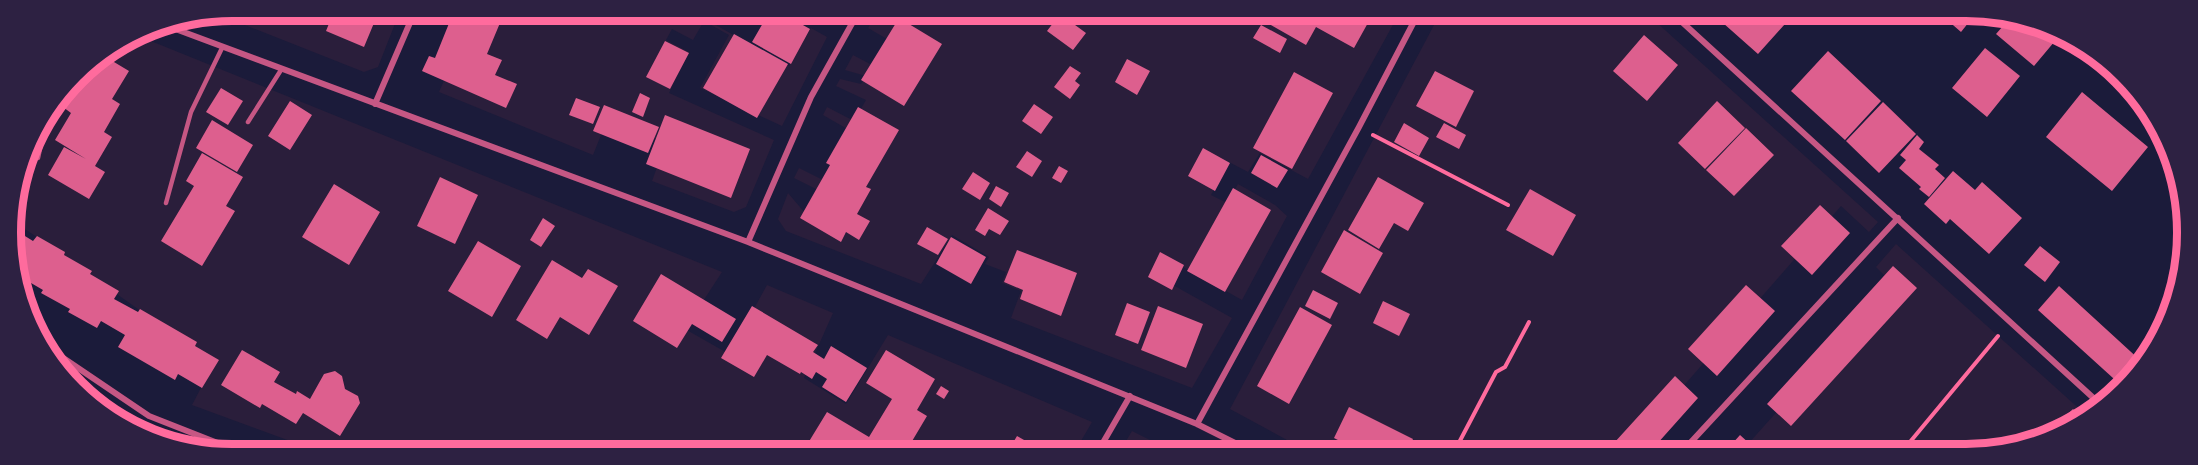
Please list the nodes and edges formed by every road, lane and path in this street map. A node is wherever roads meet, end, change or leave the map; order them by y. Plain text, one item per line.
1 (411, 21) edge
2 (853, 21) edge
3 (1414, 21) edge
4 (1681, 21) edge
5 (175, 29) edge
6 (222, 48) junction
7 (280, 70) junction
8 (375, 104) junction
9 (248, 122) dead end
10 (1381, 139) dead end
11 (42, 141) edge
12 (38, 158) dead end
13 (166, 203) dead end
14 (1508, 205) dead end
15 (1898, 218) junction
16 (748, 242) junction
17 (2010, 321) junction
18 (1529, 322) dead end
19 (63, 358) edge
20 (1130, 396) junction
21 (2095, 399) edge
22 (1197, 424) junction
23 (220, 444) edge
24 (1102, 444) edge
25 (1237, 444) edge
26 (1458, 444) edge
27 (1689, 444) edge
28 (1908, 444) edge

1 - 8 street
2 - 16 street
3 - 22 street
4 - 15 street
5 - 6 street
6 - 7 street
6 - 13 lane
7 - 8 street
7 - 9 lane
8 - 16 street
10 - 14 path
11 - 12 lane
15 - 17 street
15 - 27 street
16 - 20 street
17 - 21 street
17 - 28 path
18 - 26 path
19 - 23 street
20 - 22 street
20 - 24 street
22 - 25 street

